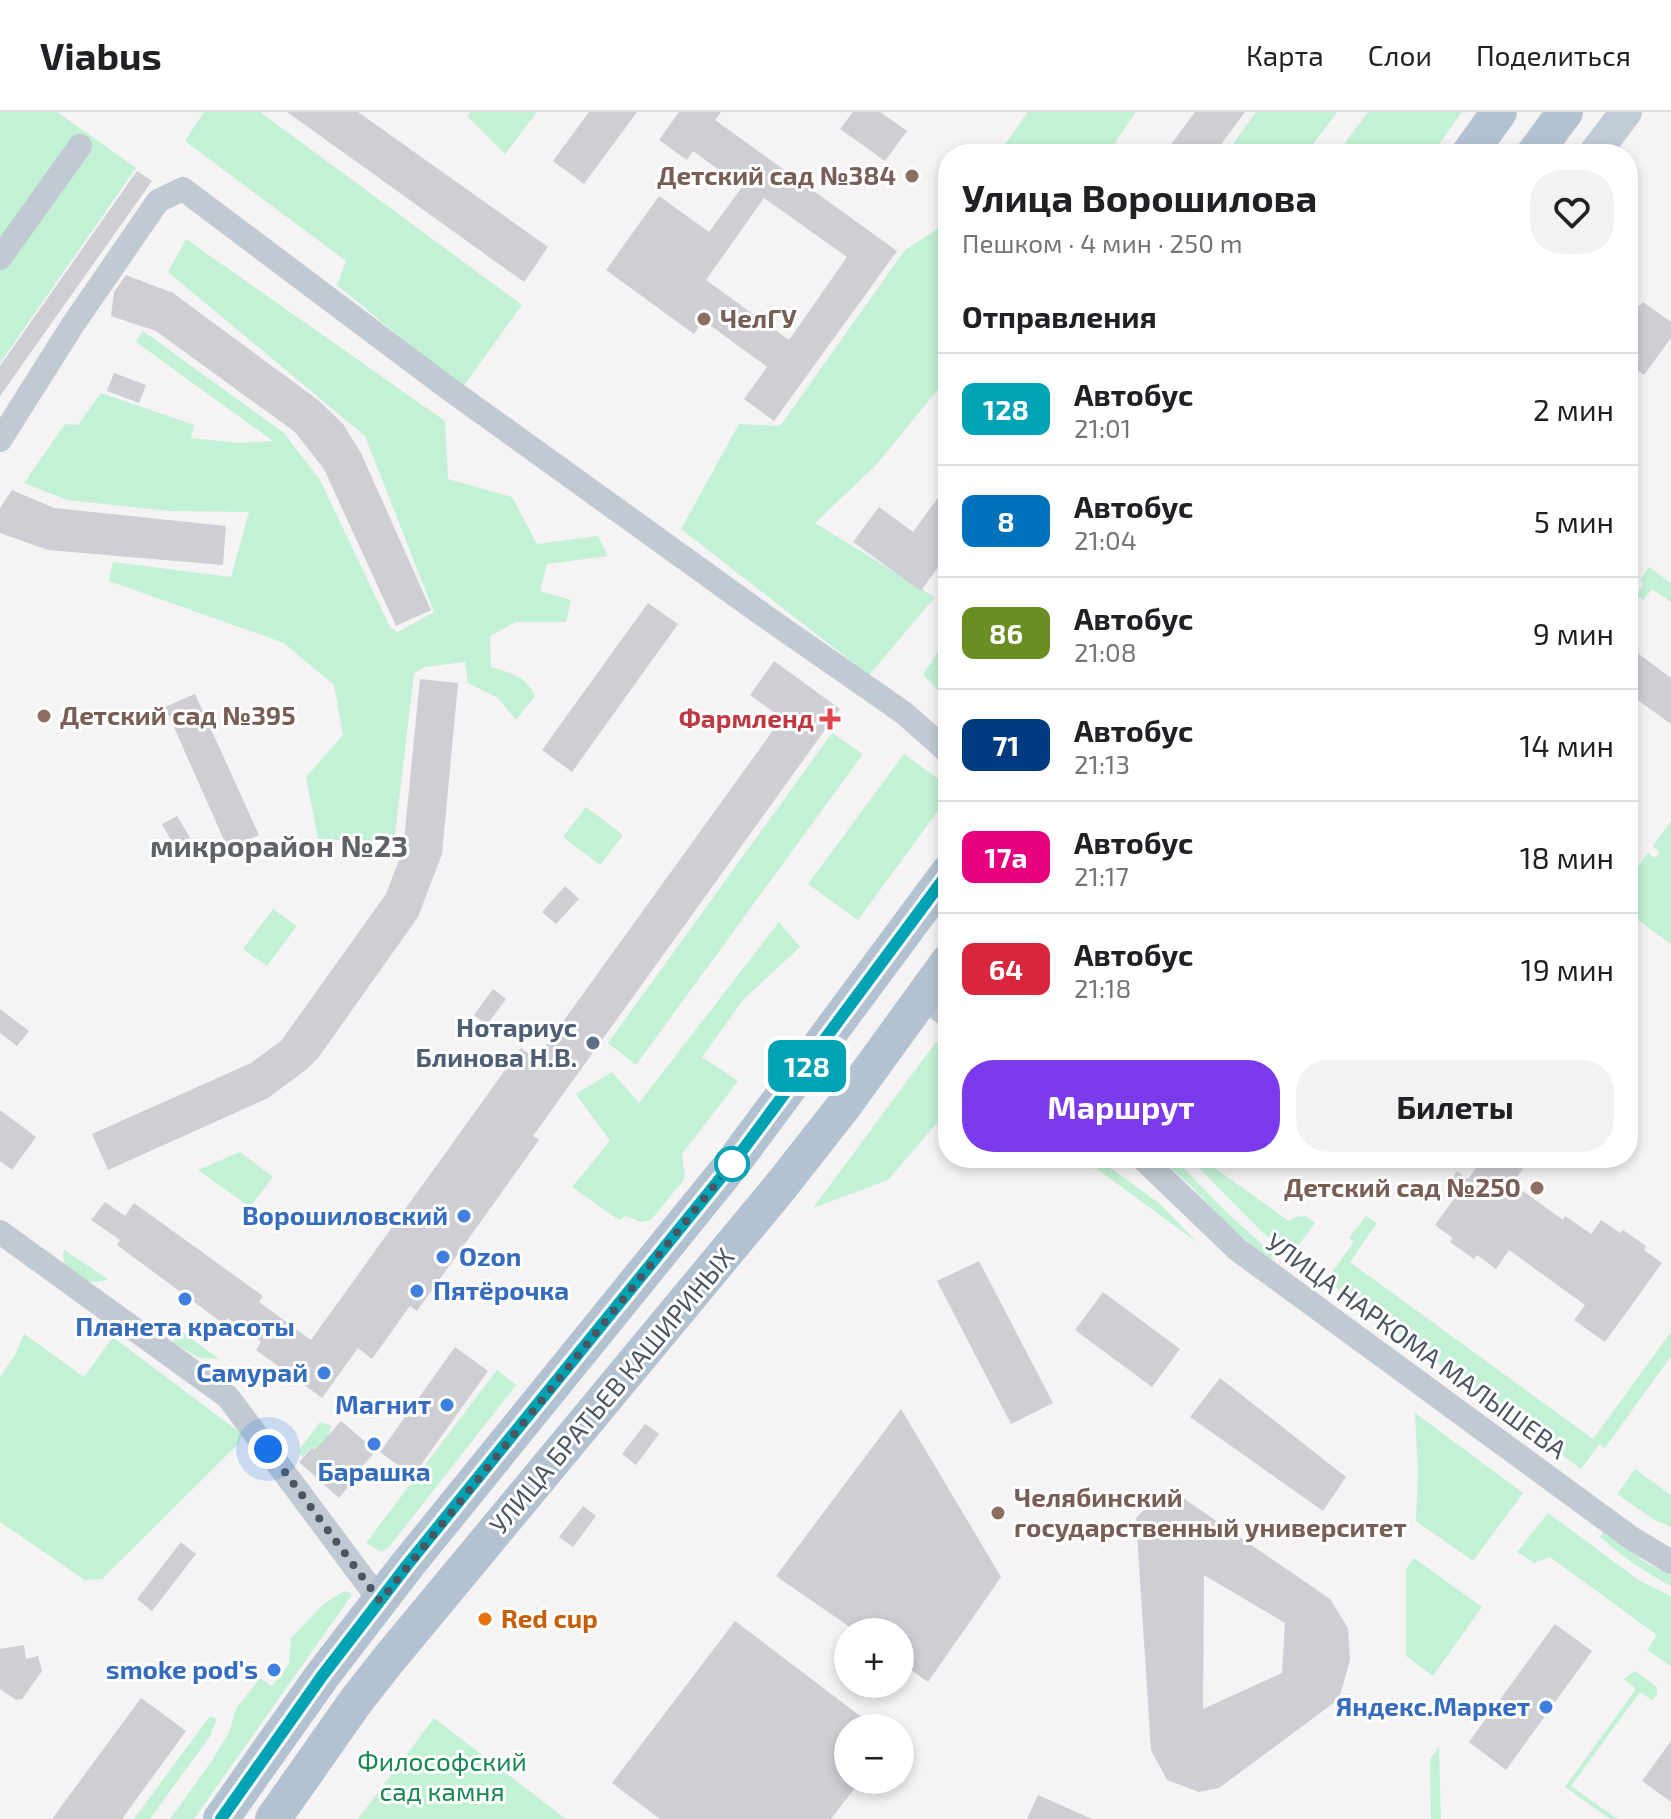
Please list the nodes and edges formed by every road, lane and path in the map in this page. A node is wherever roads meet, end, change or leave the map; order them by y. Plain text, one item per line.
1 (1499, 112) edge
2 (1565, 112) edge
3 (1626, 112) edge
4 (1476, 144) edge
5 (1541, 144) edge
6 (1602, 144) edge
7 (80, 146) dead end
8 (0, 258) edge
9 (0, 440) edge
10 (938, 743) edge
11 (938, 886) edge
12 (935, 1007) edge
13 (1152, 1168) edge
14 (0, 1232) edge
15 (1671, 1562) edge
16 (380, 1601) junction
17 (389, 1659) junction
18 (221, 1819) edge
19 (273, 1819) edge

1 - 4 main road
2 - 5 main road
3 - 6 main road
7 - 8 street
9 - 10 street
11 - 16 main road, УЛИЦА БРАТЬЕВ КАШИРИНЫХ
12 - 17 main road, УЛИЦА БРАТЬЕВ КАШИРИНЫХ
13 - 15 street, УЛИЦА НАРКОМА МАЛЫШЕВА
14 - 16 street
16 - 17 main road
16 - 18 main road, УЛИЦА БРАТЬЕВ КАШИРИНЫХ
17 - 19 main road, УЛИЦА БРАТЬЕВ КАШИРИНЫХ

